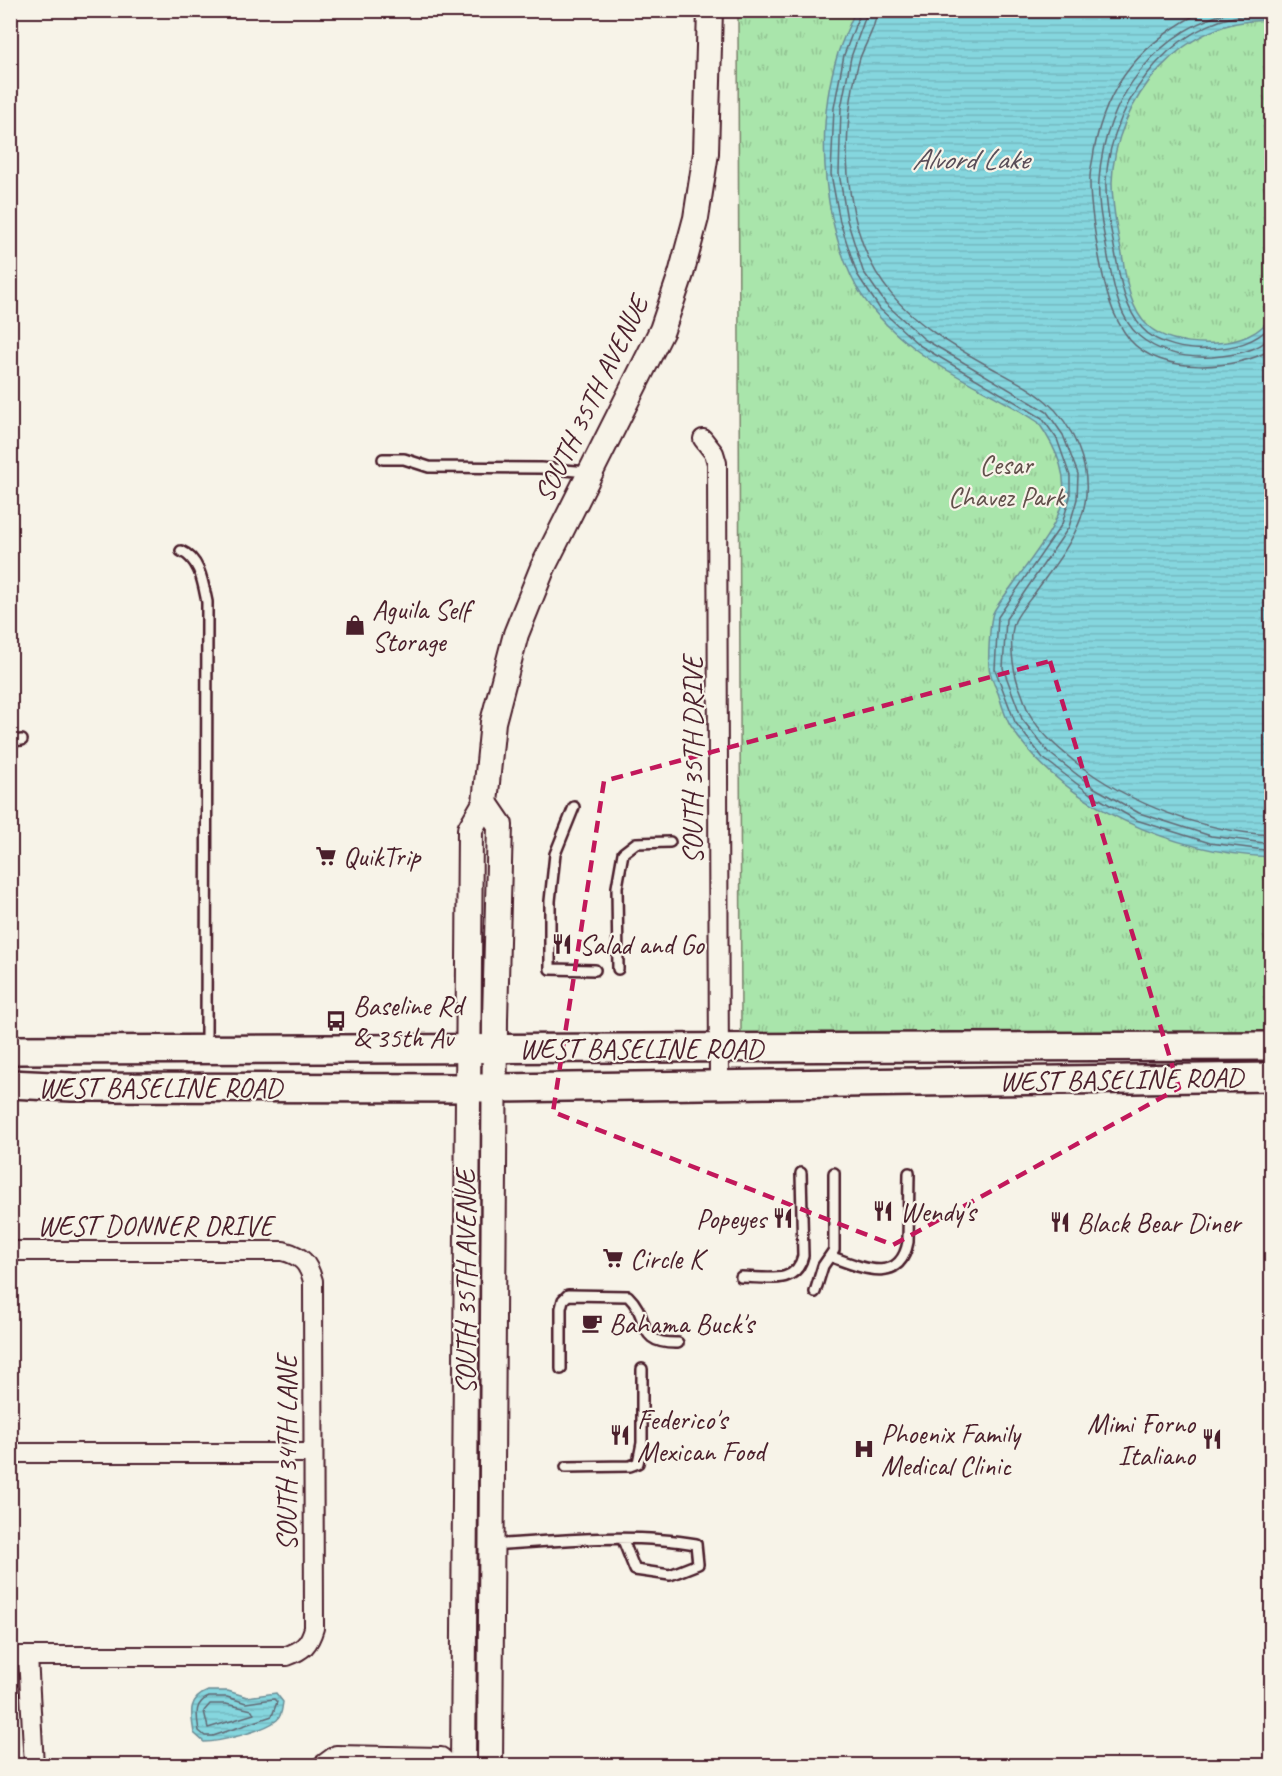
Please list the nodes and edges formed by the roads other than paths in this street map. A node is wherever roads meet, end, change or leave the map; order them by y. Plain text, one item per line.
1 (710, 10) edge
2 (703, 439) dead end
3 (383, 459) dead end
4 (590, 473) junction
5 (181, 551) dead end
6 (10, 741) edge
7 (22, 741) dead end
8 (485, 803) junction
9 (574, 807) dead end
10 (670, 842) dead end
11 (618, 969) dead end
12 (595, 970) dead end
13 (1272, 1046) edge
14 (944, 1047) junction
15 (468, 1048) junction
16 (495, 1048) junction
17 (719, 1048) junction
18 (207, 1049) junction
19 (241, 1049) junction
20 (10, 1050) edge
21 (1272, 1077) edge
22 (945, 1081) junction
23 (10, 1084) edge
24 (719, 1086) junction
25 (72, 1087) junction
26 (468, 1088) junction
27 (495, 1088) junction
28 (801, 1173) dead end
29 (834, 1173) dead end
30 (909, 1173) dead end
31 (10, 1251) edge
32 (299, 1256) joint
33 (832, 1257) junction
34 (741, 1277) dead end
35 (814, 1292) dead end
36 (678, 1343) dead end
37 (561, 1369) dead end
38 (642, 1369) dead end
39 (10, 1453) edge
40 (313, 1453) junction
41 (566, 1467) dead end
42 (466, 1499) junction
43 (494, 1501) junction
44 (623, 1540) junction
45 (493, 1545) junction
46 (19, 1656) edge
47 (385, 1761) edge
48 (34, 1766) edge
49 (321, 1766) edge
50 (451, 1766) edge
51 (463, 1766) edge
52 (490, 1766) edge

1 - 4 main road, SOUTH 35TH AVENUE
2 - 17 street, SOUTH 35TH DRIVE
3 - 4 lane
4 - 8 main road, SOUTH 35TH AVENUE
5 - 18 lane
6 - 7 lane
8 - 15 main road, SOUTH 35TH AVENUE
8 - 16 main road, SOUTH 35TH AVENUE
9 - 12 lane
10 - 11 lane
13 - 14 main road, WEST BASELINE ROAD
14 - 17 main road, WEST BASELINE ROAD
14 - 22 main road
15 - 16 main road, WEST BASELINE ROAD
15 - 19 main road, WEST BASELINE ROAD
15 - 26 main road, SOUTH 35TH AVENUE
16 - 17 main road, WEST BASELINE ROAD
16 - 27 main road, SOUTH 35TH AVENUE
17 - 24 street, SOUTH 35TH DRIVE
18 - 19 main road, WEST BASELINE ROAD
18 - 20 main road, WEST BASELINE ROAD
19 - 25 main road
21 - 22 main road, WEST BASELINE ROAD
22 - 24 main road, WEST BASELINE ROAD
23 - 25 main road, WEST BASELINE ROAD
24 - 27 main road, WEST BASELINE ROAD
25 - 26 main road, WEST BASELINE ROAD
26 - 27 main road, WEST BASELINE ROAD
26 - 42 main road, SOUTH 35TH AVENUE
27 - 43 main road, SOUTH 35TH AVENUE
28 - 34 lane
29 - 33 lane
30 - 33 lane
31 - 32 street, WEST DONNER DRIVE
32 - 40 street, SOUTH 34TH LANE
33 - 35 lane
36 - 37 lane
38 - 41 lane
39 - 40 street
40 - 46 street, SOUTH 34TH LANE
42 - 43 main road
42 - 51 main road, SOUTH 35TH AVENUE
43 - 45 main road, SOUTH 35TH AVENUE
44 - 44 lane
44 - 45 lane
45 - 52 main road, SOUTH 35TH AVENUE
46 - 48 street
47 - 49 street
47 - 50 street

